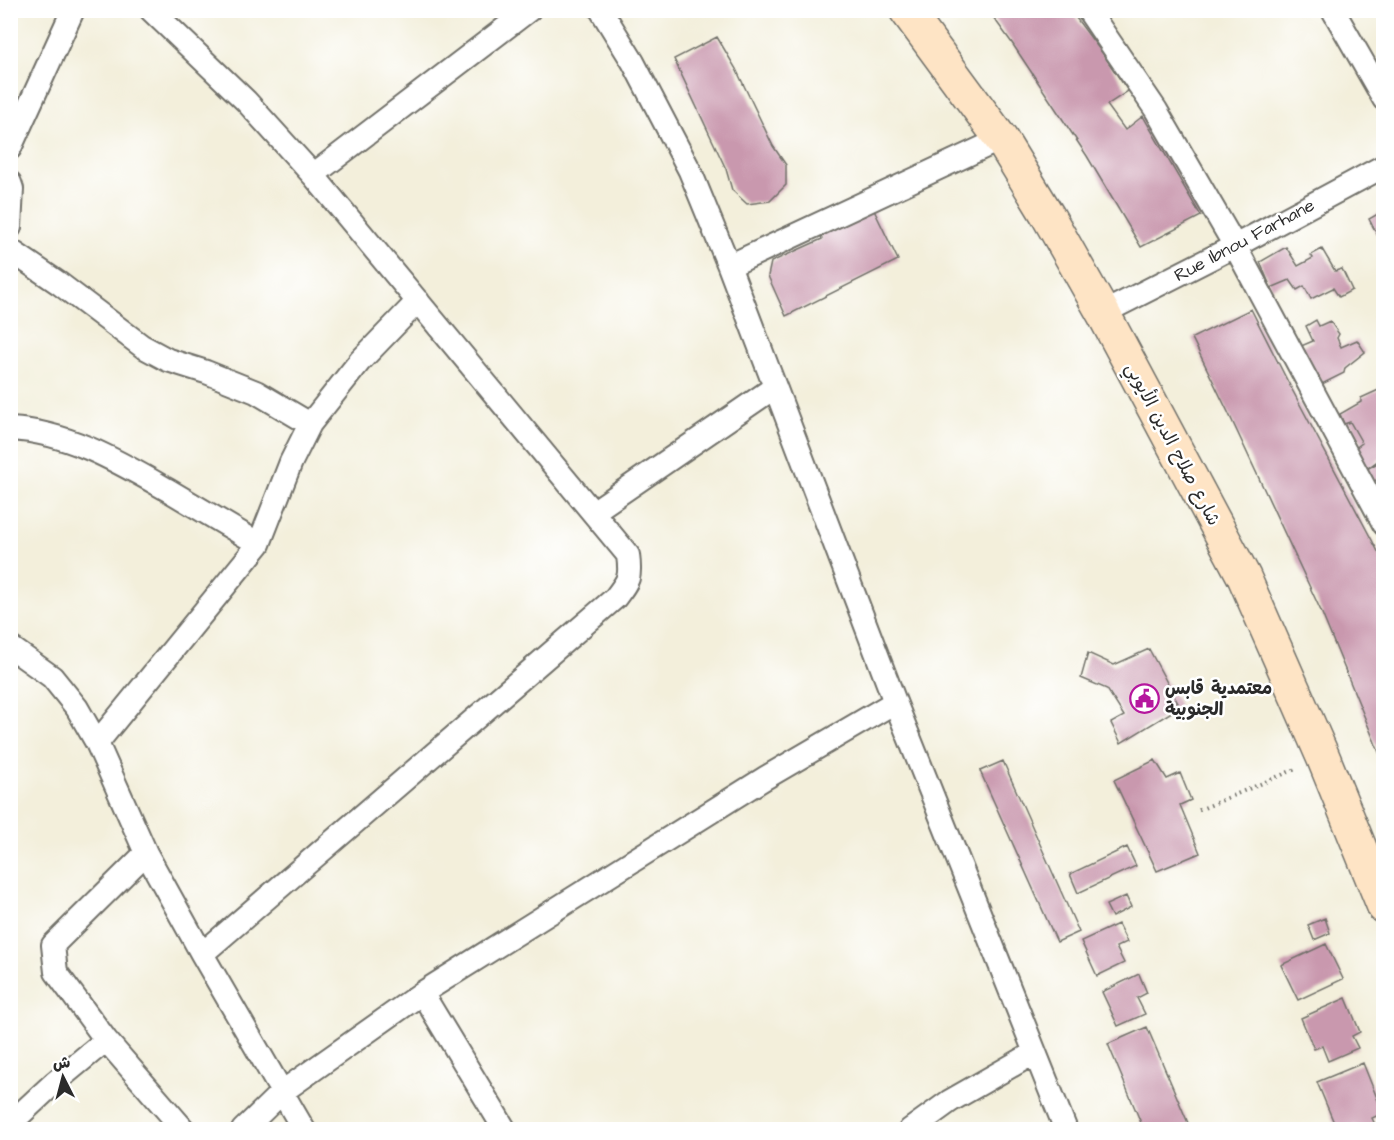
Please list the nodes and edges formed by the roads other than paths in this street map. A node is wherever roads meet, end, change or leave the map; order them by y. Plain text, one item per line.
1 (73, 10) edge
2 (529, 10) edge
3 (601, 10) edge
4 (906, 10) edge
5 (1088, 10) edge
6 (1333, 10) edge
7 (154, 11) edge
8 (1383, 99) edge
9 (1001, 139) junction
10 (10, 148) edge
11 (1383, 166) edge
12 (313, 175) junction
13 (10, 183) edge
14 (10, 226) edge
15 (1235, 246) junction
16 (10, 250) edge
17 (729, 266) junction
18 (418, 301) junction
19 (1103, 313) junction
20 (776, 387) junction
21 (310, 424) junction
22 (10, 429) edge
23 (593, 512) junction
24 (1383, 524) edge
25 (259, 544) junction
26 (10, 647) edge
27 (895, 702) junction
28 (97, 743) junction
29 (146, 853) junction
30 (1383, 907) edge
31 (202, 954) junction
32 (422, 993) junction
33 (106, 1040) junction
34 (1034, 1053) junction
35 (282, 1092) junction
36 (10, 1124) edge
37 (184, 1130) edge
38 (243, 1130) edge
39 (304, 1130) edge
40 (506, 1130) edge
41 (910, 1130) edge
42 (1066, 1130) edge

1 - 10 street
2 - 12 street
3 - 17 street
4 - 9 main road, شارع صلاح الدين الأيوبي
5 - 15 street
6 - 8 street
7 - 12 street
9 - 17 street
9 - 19 main road, شارع صلاح الدين الأيوبي
11 - 15 street, Rue Ibnou Farhane
12 - 18 street
13 - 14 street
15 - 19 street, Rue Ibnou Farhane
15 - 24 street
16 - 21 street
17 - 20 street
18 - 21 street
18 - 23 street
19 - 30 main road, شارع صلاح الدين الأيوبي
20 - 23 street
20 - 27 street
21 - 25 street
22 - 25 street
23 - 31 street
25 - 28 street
26 - 28 street
27 - 32 street
27 - 34 street
28 - 29 street
29 - 31 street
29 - 33 street
31 - 35 street
32 - 35 street
32 - 40 street
33 - 36 street
33 - 37 street
34 - 41 street
34 - 42 street
35 - 38 street
35 - 39 street

